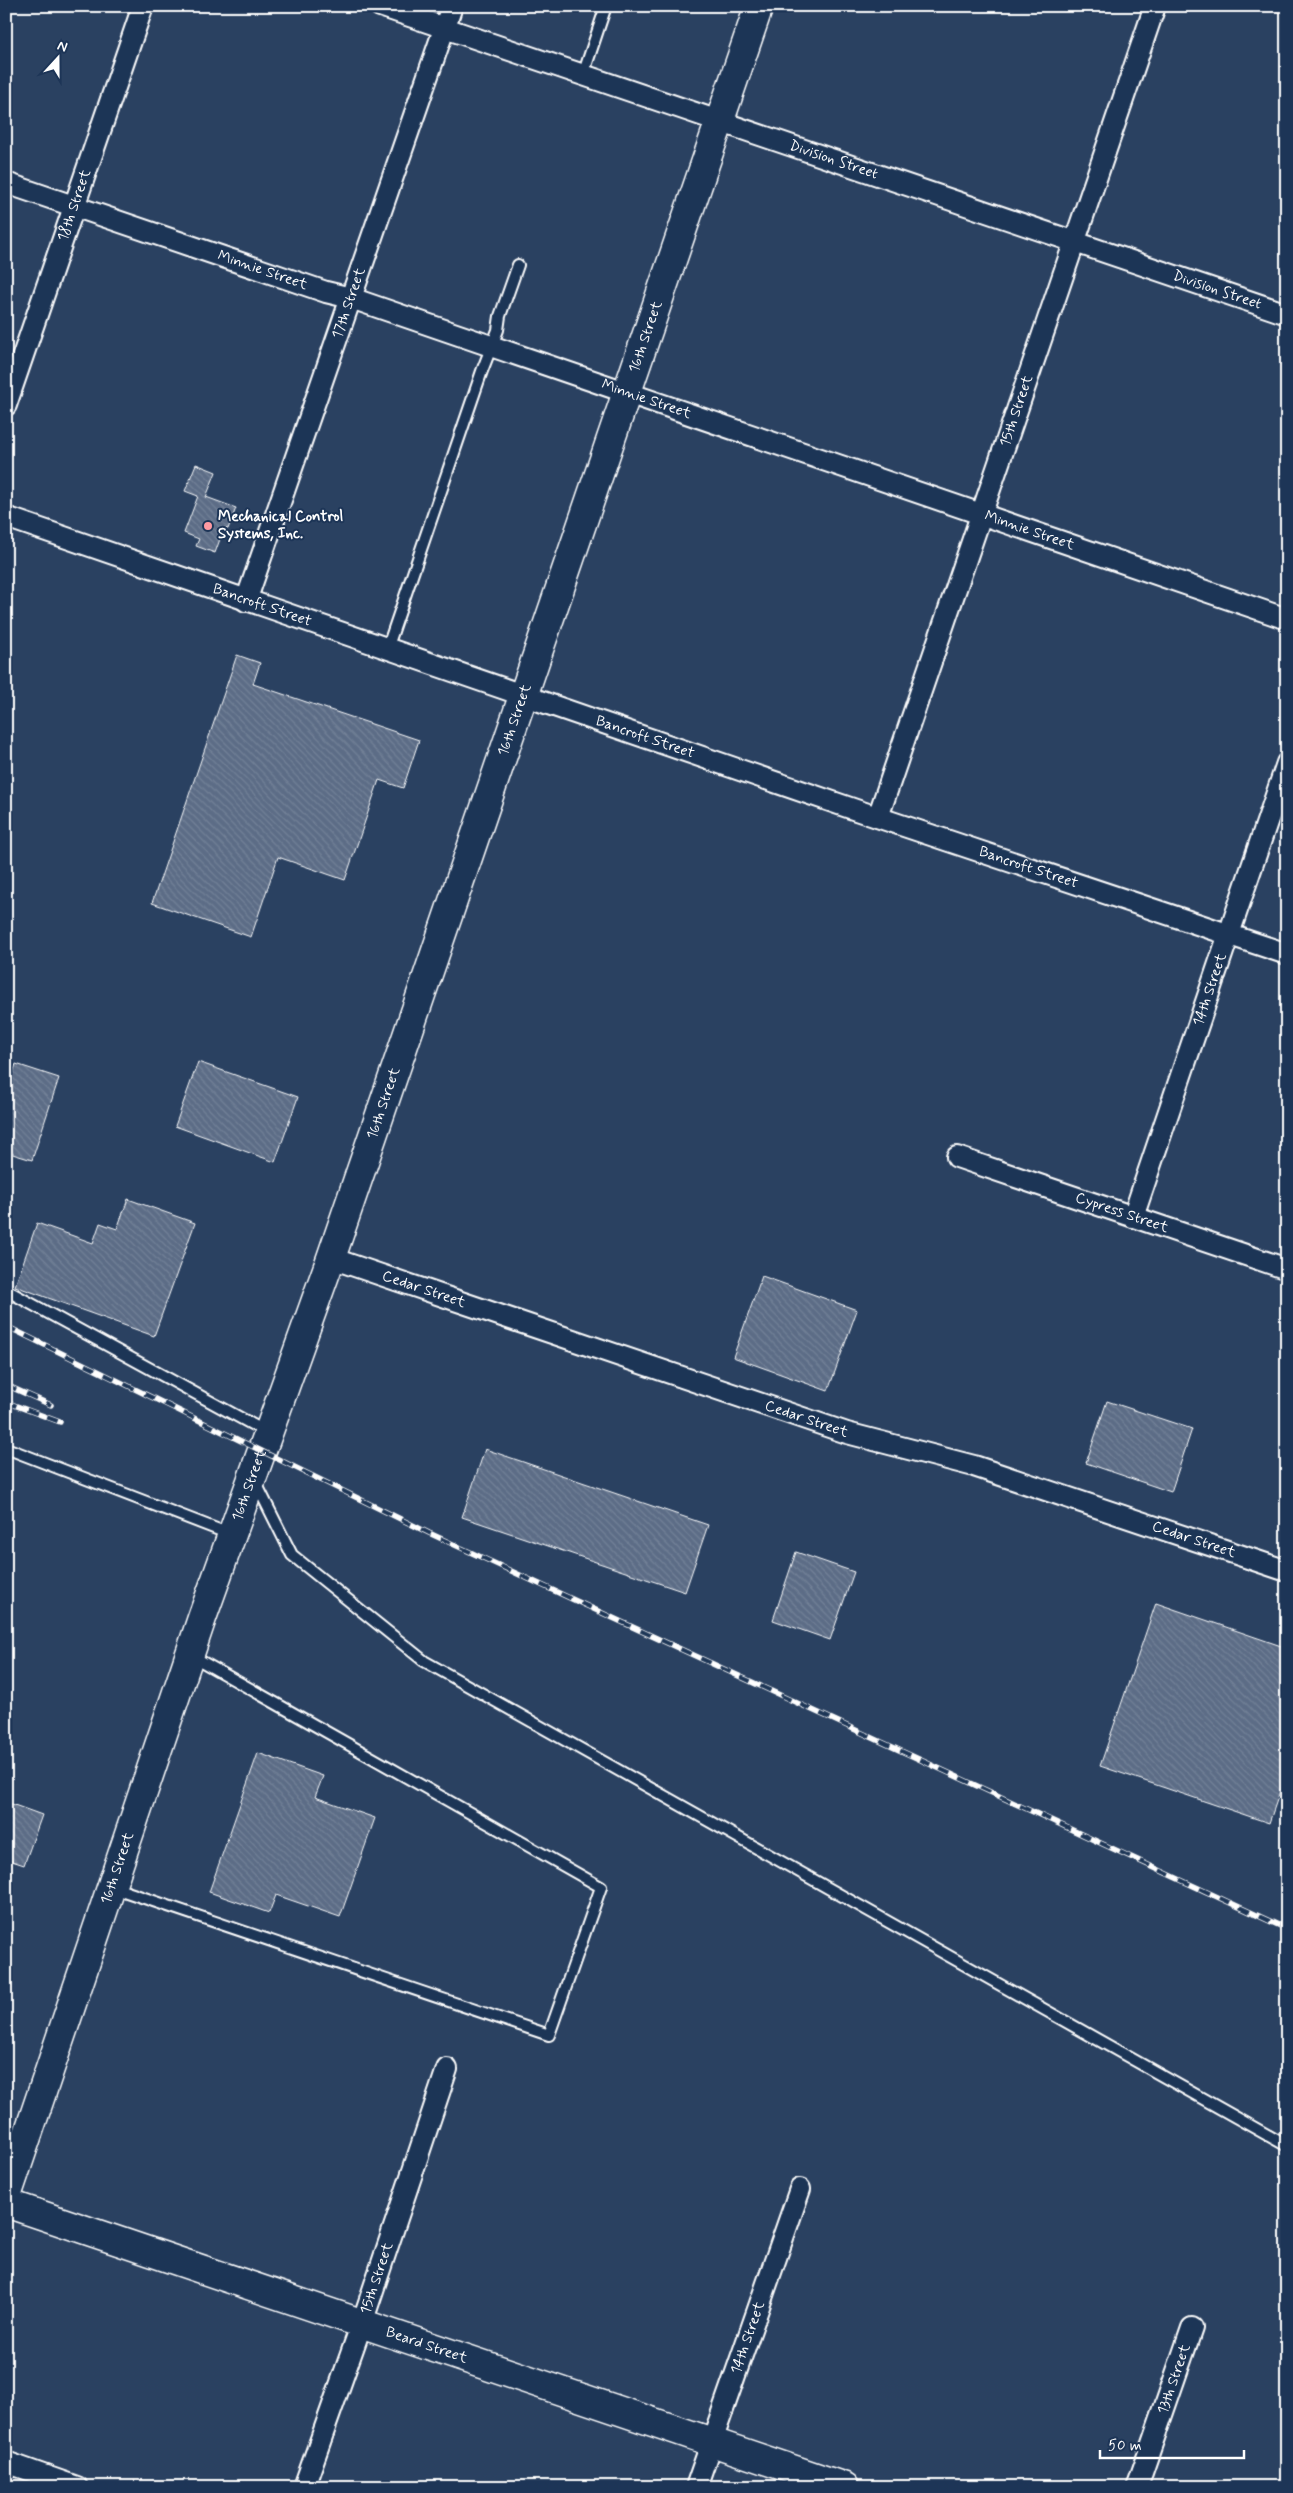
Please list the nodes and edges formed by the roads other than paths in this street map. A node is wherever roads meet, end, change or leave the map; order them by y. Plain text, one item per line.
1 (143, 6) edge
2 (380, 6) edge
3 (452, 6) edge
4 (606, 6) edge
5 (758, 6) edge
6 (1154, 6) edge
7 (444, 28) junction
8 (583, 75) junction
9 (720, 121) junction
10 (6, 183) edge
11 (75, 207) junction
12 (1073, 241) junction
13 (518, 265) dead end
14 (351, 298) junction
15 (1287, 314) edge
16 (491, 346) junction
17 (626, 393) junction
18 (6, 405) edge
19 (981, 513) junction
20 (6, 517) edge
21 (246, 601) junction
22 (1287, 619) edge
23 (387, 649) junction
24 (523, 695) junction
25 (1287, 763) edge
26 (1282, 794) edge
27 (878, 817) junction
28 (1230, 935) junction
29 (1287, 954) edge
30 (957, 1157) dead end
31 (1133, 1217) junction
32 (331, 1258) junction
33 (1287, 1269) edge
34 (6, 1290) edge
35 (270, 1434) junction
36 (6, 1448) edge
37 (254, 1478) junction
38 (233, 1535) junction
39 (1287, 1571) edge
40 (190, 1655) junction
41 (111, 1887) junction
42 (447, 2070) dead end
43 (1287, 2146) edge
44 (800, 2189) dead end
45 (6, 2201) edge
46 (362, 2323) junction
47 (1192, 2328) dead end
48 (712, 2441) junction
49 (6, 2462) edge
50 (78, 2487) edge
51 (304, 2487) edge
52 (696, 2487) edge
53 (846, 2487) edge
54 (1137, 2487) edge

1 - 11 street, 18th Street
2 - 7 street, Division Street
3 - 7 street, 17th Street
4 - 8 lane
5 - 9 street, 16th Street
6 - 12 street, 15th Street
7 - 8 street, Division Street
7 - 14 street, 17th Street
8 - 9 street, Division Street
9 - 12 street, Division Street
9 - 17 street, 16th Street
10 - 11 street, Minnie Street
11 - 14 street, Minnie Street
11 - 18 street, 18th Street
12 - 15 street, Division Street
12 - 19 street, 15th Street
13 - 16 lane
14 - 16 street, Minnie Street
14 - 21 street, 17th Street
16 - 17 street, Minnie Street
16 - 23 lane
17 - 19 street, Minnie Street
17 - 24 street, 16th Street
19 - 22 street, Minnie Street
19 - 27 street, 15th Street
20 - 21 street, Bancroft Street
21 - 23 street, Bancroft Street
23 - 24 street, Bancroft Street
24 - 27 street, Bancroft Street
24 - 32 street, 16th Street
25 - 26 street, 14th Street
26 - 28 street, 14th Street
27 - 28 street, Bancroft Street
28 - 29 street, Bancroft Street
28 - 31 street, 14th Street
30 - 31 street, Cypress Street
31 - 33 street, Cypress Street
32 - 35 street, 16th Street
32 - 39 street, Cedar Street
34 - 35 lane
35 - 37 street, 16th Street
36 - 38 lane
37 - 38 street, 16th Street
37 - 43 lane
38 - 40 street, 16th Street
40 - 41 street, 16th Street
40 - 41 lane
41 - 45 street, 16th Street
42 - 46 street, 15th Street
44 - 48 street, 14th Street
45 - 46 street, Beard Street
46 - 48 street, Beard Street
46 - 51 street, 15th Street
47 - 54 street, 13th Street
48 - 52 street, 14th Street
48 - 53 street, Beard Street
49 - 50 street

